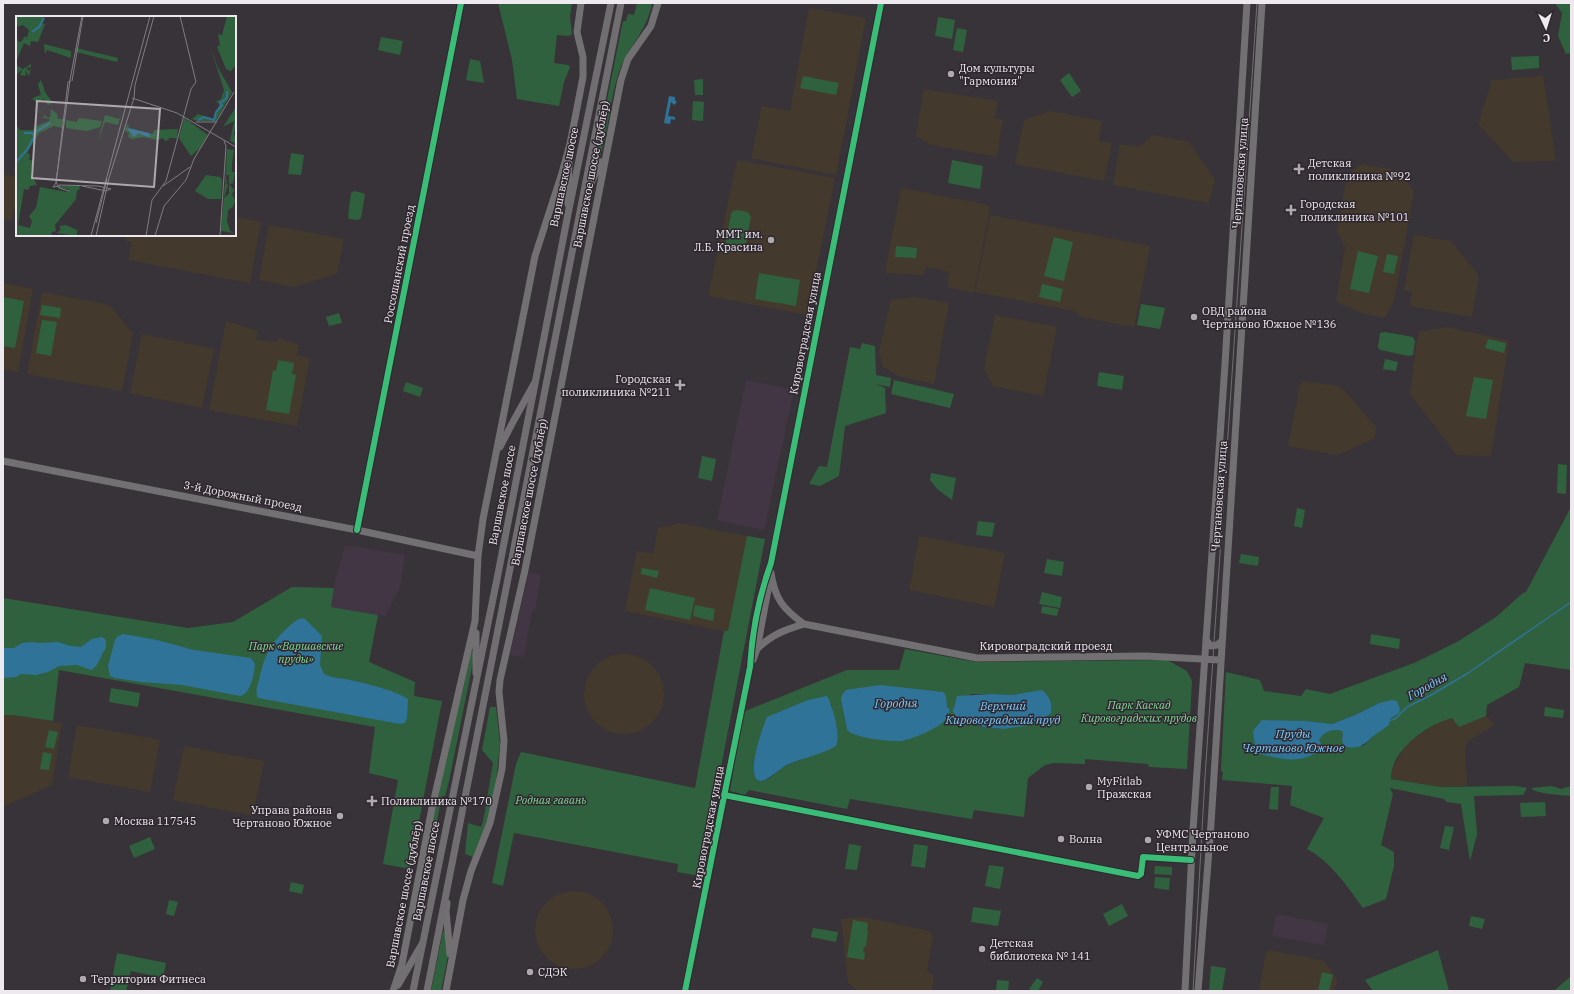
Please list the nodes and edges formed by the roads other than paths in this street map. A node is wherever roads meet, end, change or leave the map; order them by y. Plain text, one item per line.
1 (460, 3) edge
2 (580, 3) edge
3 (611, 3) edge
4 (621, 3) edge
5 (658, 3) edge
6 (881, 3) edge
7 (1247, 3) edge
8 (1262, 3) edge
9 (570, 144) junction
10 (607, 149) junction
11 (583, 199) junction
12 (568, 214) junction
13 (1234, 227) junction
14 (1247, 230) junction
15 (535, 384) junction
16 (496, 457) junction
17 (3, 461) edge
18 (357, 530) junction
19 (478, 556) junction
20 (771, 563) junction
21 (771, 573) junction
22 (764, 598) junction
23 (778, 599) junction
24 (789, 614) junction
25 (475, 621) junction
26 (755, 624) junction
27 (804, 624) junction
28 (785, 630) junction
29 (760, 632) junction
30 (769, 637) junction
31 (1206, 640) junction
32 (1222, 641) junction
33 (757, 648) junction
34 (1205, 659) junction
35 (1220, 660) junction
36 (750, 667) junction
37 (476, 677) junction
38 (724, 795) junction
39 (1191, 860) junction
40 (449, 873) junction
41 (423, 942) junction
42 (450, 969) junction
43 (394, 991) edge
44 (413, 991) edge
45 (427, 991) edge
46 (446, 991) edge
47 (685, 991) edge
48 (1184, 991) edge
49 (1198, 991) edge

1 - 18 street, Россошанский проезд
2 - 9 main road, Варшавское шоссе (дублёр)
3 - 12 main road, Варшавское шоссе
4 - 11 main road, Варшавское шоссе
5 - 10 main road, Варшавское шоссе (дублёр)
6 - 20 main road, Кировоградская улица
7 - 13 main road, Чертановская улица
8 - 14 main road, Чертановская улица
9 - 12 main road
9 - 16 main road, Варшавское шоссе (дублёр)
10 - 11 main road
10 - 42 main road, Варшавское шоссе (дублёр)
11 - 40 main road, Варшавское шоссе
12 - 15 main road, Варшавское шоссе
13 - 14 main road
13 - 31 main road, Чертановская улица
14 - 32 main road, Чертановская улица
15 - 16 main road
15 - 37 main road, Варшавское шоссе
16 - 19 main road, Варшавское шоссе (дублёр)
17 - 18 main road, 3-й Дорожный проезд
18 - 19 main road, 3-й Дорожный проезд
19 - 25 main road, Варшавское шоссе (дублёр)
20 - 21 main road, Кировоградская улица
20 - 22 main road, Кировоградская улица
21 - 22 main road, Кировоградская улица
21 - 23 main road
22 - 23 main road
22 - 26 main road, Кировоградская улица
22 - 29 main road, Кировоградская улица
23 - 24 main road
24 - 27 main road
24 - 28 main road
25 - 37 main road
25 - 43 main road, Варшавское шоссе (дублёр)
26 - 29 main road
26 - 36 main road, Кировоградская улица
27 - 28 main road
27 - 34 main road, Кировоградский проезд
28 - 30 main road
29 - 30 main road
29 - 33 main road, Кировоградская улица
30 - 33 main road
31 - 32 main road
31 - 34 main road, Чертановская улица
32 - 35 main road, Чертановская улица
33 - 36 main road, Кировоградская улица
34 - 35 main road, Кировоградский проезд
34 - 39 main road, Чертановская улица
35 - 49 main road, Чертановская улица
36 - 38 main road, Кировоградская улица
37 - 41 main road, Варшавское шоссе
38 - 39 street
38 - 47 main road, Кировоградская улица
39 - 48 main road, Чертановская улица
40 - 42 main road
40 - 45 main road, Варшавское шоссе
41 - 43 main road
41 - 44 main road, Варшавское шоссе
42 - 46 main road, Варшавское шоссе (дублёр)

